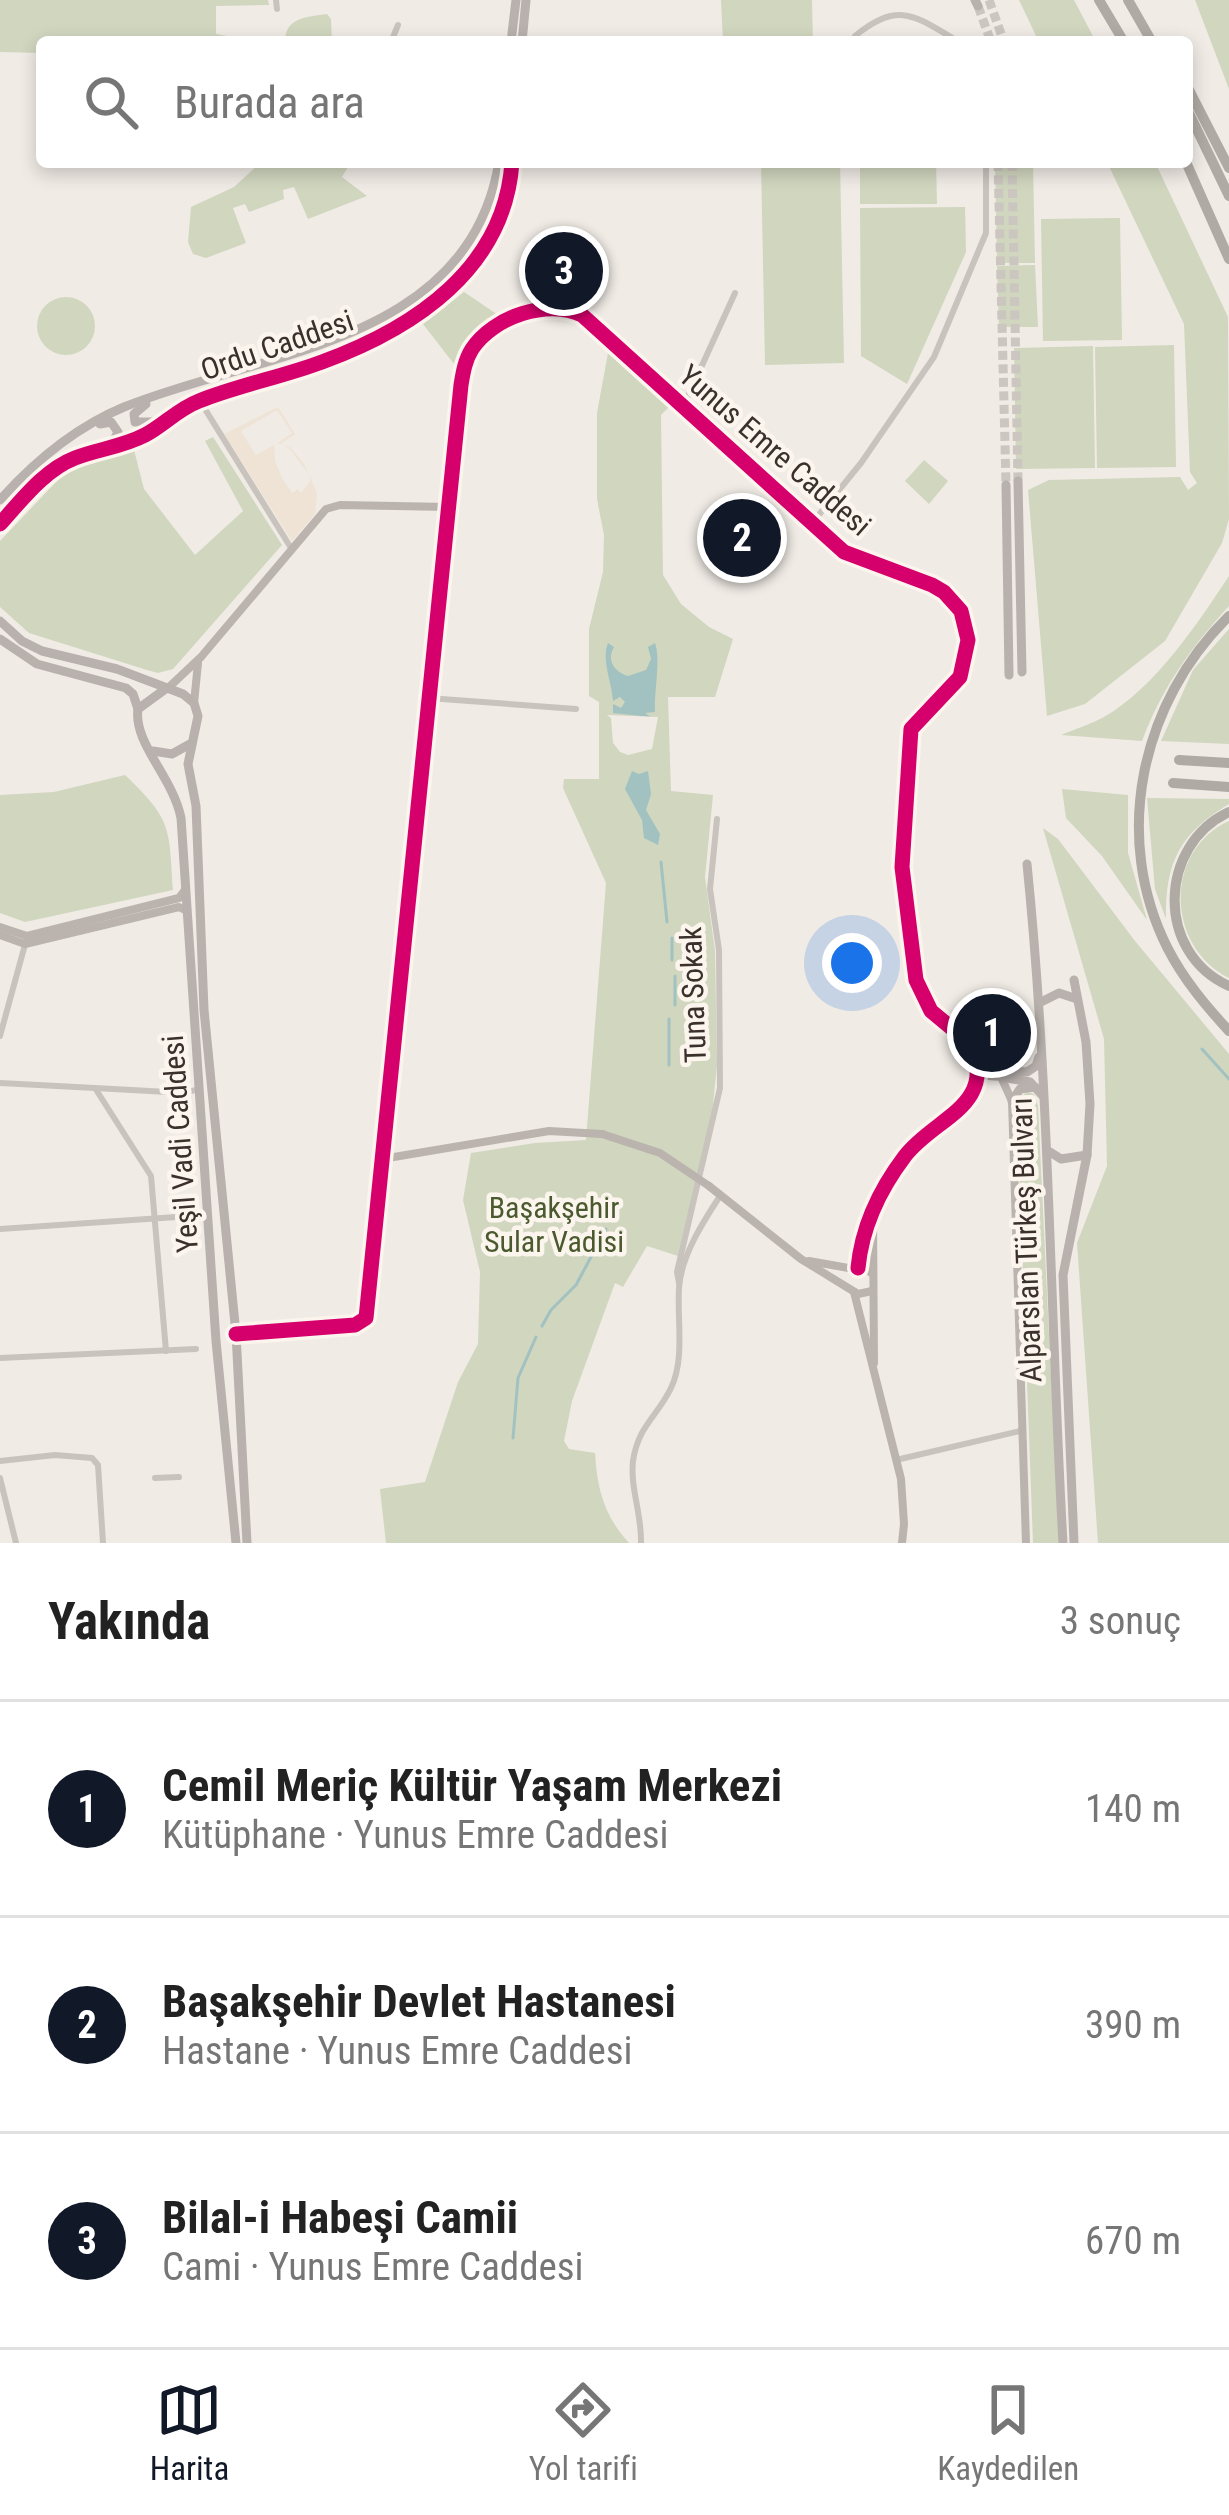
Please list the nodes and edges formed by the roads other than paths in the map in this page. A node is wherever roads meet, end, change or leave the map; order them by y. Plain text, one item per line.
1 (526, 0) edge
2 (1099, 0) edge
3 (1128, 0) edge
4 (514, 4) edge
5 (398, 25) dead end
6 (393, 36) edge
7 (512, 36) edge
8 (523, 36) edge
9 (855, 36) dead end
10 (949, 36) edge
11 (1120, 36) edge
12 (1149, 36) edge
13 (1193, 98) edge
14 (1193, 121) edge
15 (1229, 167) edge
16 (498, 168) edge
17 (512, 168) edge
18 (986, 168) edge
19 (1189, 168) edge
20 (1229, 196) edge
21 (1229, 259) edge
22 (735, 293) dead end
23 (166, 394) junction
24 (200, 400) junction
25 (684, 405) junction
26 (166, 421) junction
27 (83, 429) junction
28 (76, 457) junction
29 (1018, 481) tunnel mouth
30 (1006, 484) tunnel mouth
31 (0, 500) edge
32 (448, 507) junction
33 (813, 522) junction
34 (0, 524) edge
35 (291, 548) junction
36 (1229, 616) edge
37 (0, 621) edge
38 (0, 639) edge
39 (201, 657) junction
40 (1022, 672) dead end
41 (1009, 675) dead end
42 (166, 689) junction
43 (194, 703) junction
44 (428, 703) joint
45 (138, 709) junction
46 (576, 709) dead end
47 (190, 744) junction
48 (148, 748) junction
49 (422, 760) tunnel mouth
50 (1179, 760) dead end
51 (1229, 763) edge
52 (1173, 783) dead end
53 (1229, 787) edge
54 (1229, 812) edge
55 (717, 819) dead end
56 (1027, 865) dead end
57 (186, 889) junction
58 (188, 911) junction
59 (0, 931) edge
60 (26, 940) junction
61 (1074, 980) dead end
62 (1229, 986) edge
63 (1077, 999) junction
64 (1039, 1004) junction
65 (1229, 1031) edge
66 (0, 1036) edge
67 (1042, 1046) junction
68 (977, 1060) junction
69 (1001, 1073) junction
70 (977, 1076) junction
71 (0, 1083) edge
72 (200, 1087) junction
73 (95, 1088) junction
74 (1037, 1088) junction
75 (186, 1093) junction
76 (1012, 1101) junction
77 (1046, 1101) junction
78 (202, 1106) junction
79 (1050, 1152) junction
80 (1087, 1155) junction
81 (382, 1159) junction
82 (720, 1196) junction
83 (873, 1207) junction
84 (210, 1215) junction
85 (156, 1219) junction
86 (0, 1228) edge
87 (801, 1259) junction
88 (856, 1269) junction
89 (873, 1274) junction
90 (679, 1283) junction
91 (852, 1291) junction
92 (872, 1291) junction
93 (235, 1334) junction
94 (215, 1337) junction
95 (196, 1349) dead end
96 (166, 1351) junction
97 (0, 1358) edge
98 (874, 1376) junction
99 (1020, 1431) junction
100 (896, 1460) junction
101 (0, 1461) edge
102 (179, 1477) dead end
103 (0, 1478) edge
104 (155, 1478) dead end
105 (16, 1543) edge
106 (103, 1543) edge
107 (236, 1543) edge
108 (247, 1543) edge
109 (641, 1543) edge
110 (902, 1543) edge
111 (1026, 1543) edge
112 (1063, 1543) edge
113 (1075, 1543) edge

1 - 8 main road
2 - 11 highway
3 - 12 highway
4 - 7 main road
5 - 6 street
9 - 10 street
13 - 15 highway
14 - 20 highway
16 - 23 main road, Ordu Caddesi
17 - 24 main road, Ordu Caddesi
18 - 33 street
19 - 21 highway
22 - 25 street
23 - 26 main road
23 - 27 main road, Ordu Caddesi
24 - 26 main road, Ordu Caddesi
24 - 35 street
25 - 32 street, Yunus Emre Caddesi
25 - 33 street, Yunus Emre Caddesi
26 - 28 main road, Ordu Caddesi
27 - 28 main road
27 - 31 main road, Ordu Caddesi
28 - 34 main road, Ordu Caddesi
29 - 40 main road
30 - 41 main road
32 - 35 street
32 - 44 street, Yunus Emre Caddesi
33 - 68 street, Yunus Emre Caddesi
35 - 39 street
36 - 65 highway
37 - 42 main road
38 - 45 main road
39 - 42 street
39 - 43 street
42 - 43 main road
42 - 45 main road
43 - 47 main road, Yeşil Vadi Caddesi
44 - 46 street
45 - 48 main road, Yeşil Vadi Caddesi
47 - 48 main road
47 - 93 main road, Yeşil Vadi Caddesi
48 - 57 main road, Yeşil Vadi Caddesi
49 - 81 street
50 - 51 highway
52 - 53 highway
54 - 62 highway
55 - 90 street, Tuna Sokak
56 - 64 main road, Alparslan Türkeş Bulvarı
57 - 58 main road, Yeşil Vadi Caddesi
57 - 60 street
58 - 60 street
58 - 72 main road, Yeşil Vadi Caddesi
59 - 60 street
60 - 66 street
61 - 63 main road, Alparslan Türkeş Bulvarı
63 - 64 main road
63 - 80 main road, Alparslan Türkeş Bulvarı
64 - 67 main road, Alparslan Türkeş Bulvarı
67 - 69 main road
67 - 77 main road, Alparslan Türkeş Bulvarı
68 - 69 street
68 - 70 street
69 - 70 street
69 - 74 main road
69 - 76 street
70 - 83 street
71 - 73 street
72 - 75 street
72 - 78 main road, Yeşil Vadi Caddesi
73 - 75 street
73 - 85 street
74 - 76 main road
74 - 77 main road
75 - 78 street
76 - 99 street
77 - 79 main road, Alparslan Türkeş Bulvarı
78 - 84 main road, Yeşil Vadi Caddesi
79 - 80 main road
79 - 112 main road, Alparslan Türkeş Bulvarı
80 - 113 main road, Alparslan Türkeş Bulvarı
81 - 82 street, bridge
81 - 93 street
82 - 87 street
82 - 90 street
83 - 88 street
83 - 89 street
84 - 85 street
84 - 94 main road, Yeşil Vadi Caddesi
85 - 86 street
85 - 96 street
87 - 88 street
87 - 91 street
88 - 89 street
88 - 91 street
89 - 92 street
90 - 109 street
91 - 92 street
91 - 98 street
92 - 98 street
93 - 94 main road
93 - 94 main road
93 - 108 main road, Yeşil Vadi Caddesi
94 - 107 main road, Yeşil Vadi Caddesi
95 - 96 street
96 - 97 street
98 - 100 street
99 - 100 street
99 - 111 street
100 - 110 street
101 - 106 street
102 - 104 street
103 - 105 street

